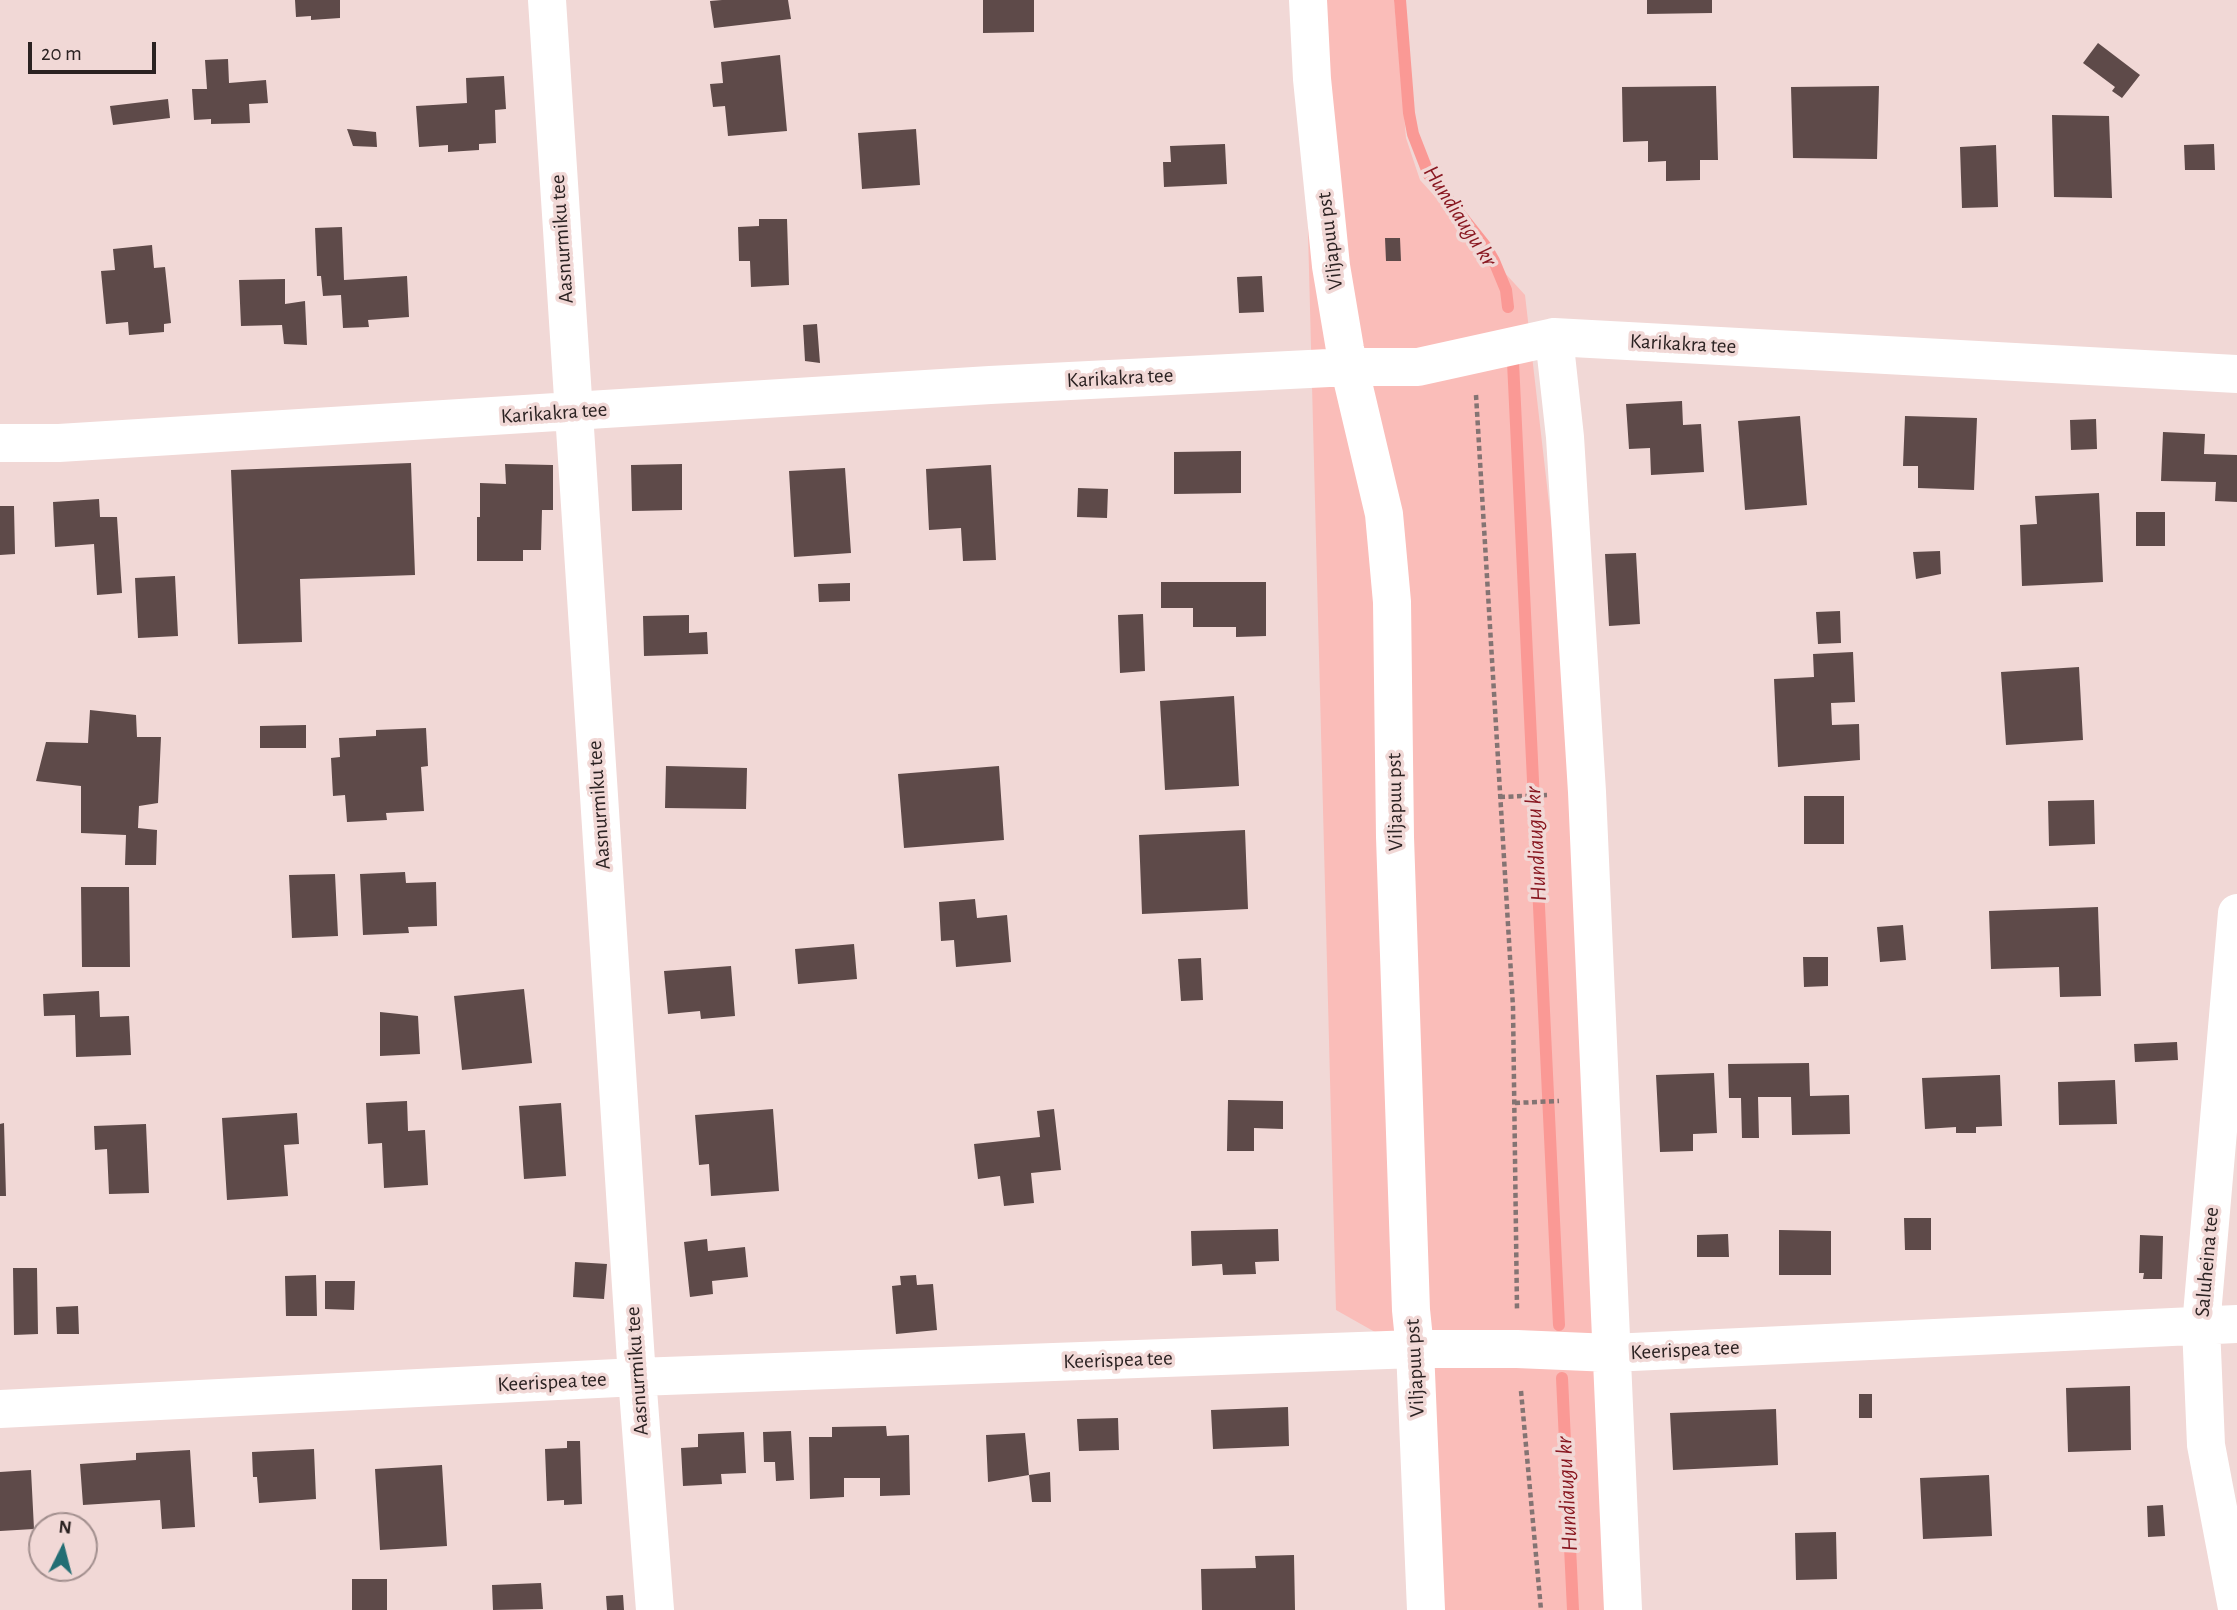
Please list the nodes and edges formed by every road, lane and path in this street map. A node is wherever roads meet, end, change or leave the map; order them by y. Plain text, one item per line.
1 (547, 0) edge
2 (1308, 0) edge
3 (1554, 337) junction
4 (1345, 348) junction
5 (1474, 356) junction
6 (2237, 374) edge
7 (573, 411) junction
8 (0, 443) edge
9 (1554, 795) dead end
10 (1500, 797) junction
11 (2237, 913) edge
12 (1569, 1100) dead end
13 (1515, 1103) junction
14 (2219, 1325) edge
15 (1415, 1349) junction
16 (1517, 1349) junction
17 (1611, 1353) junction
18 (637, 1377) junction
19 (0, 1409) edge
20 (2237, 1608) edge
21 (655, 1610) edge
22 (1426, 1610) edge
23 (1541, 1610) edge
24 (1623, 1610) edge

1 - 7 street, Aasnurmiku tee
2 - 4 street, Viljapuu pst
3 - 5 street, Karikakra tee
3 - 6 street, Karikakra tee
3 - 17 street
4 - 5 street, Karikakra tee
4 - 7 street, Karikakra tee
4 - 15 street, Viljapuu pst
5 - 10 path
7 - 8 street, Karikakra tee
7 - 18 street, Aasnurmiku tee
9 - 10 path
10 - 13 path
11 - 14 street, Saluheina tee
12 - 13 path
13 - 16 path
14 - 17 street, Keerispea tee
14 - 20 street, Saluheina tee
15 - 16 street, Keerispea tee
15 - 18 street, Keerispea tee
15 - 22 street, Viljapuu pst
16 - 17 street, Keerispea tee
16 - 23 path
17 - 24 street
18 - 19 street, Keerispea tee
18 - 21 street, Aasnurmiku tee

